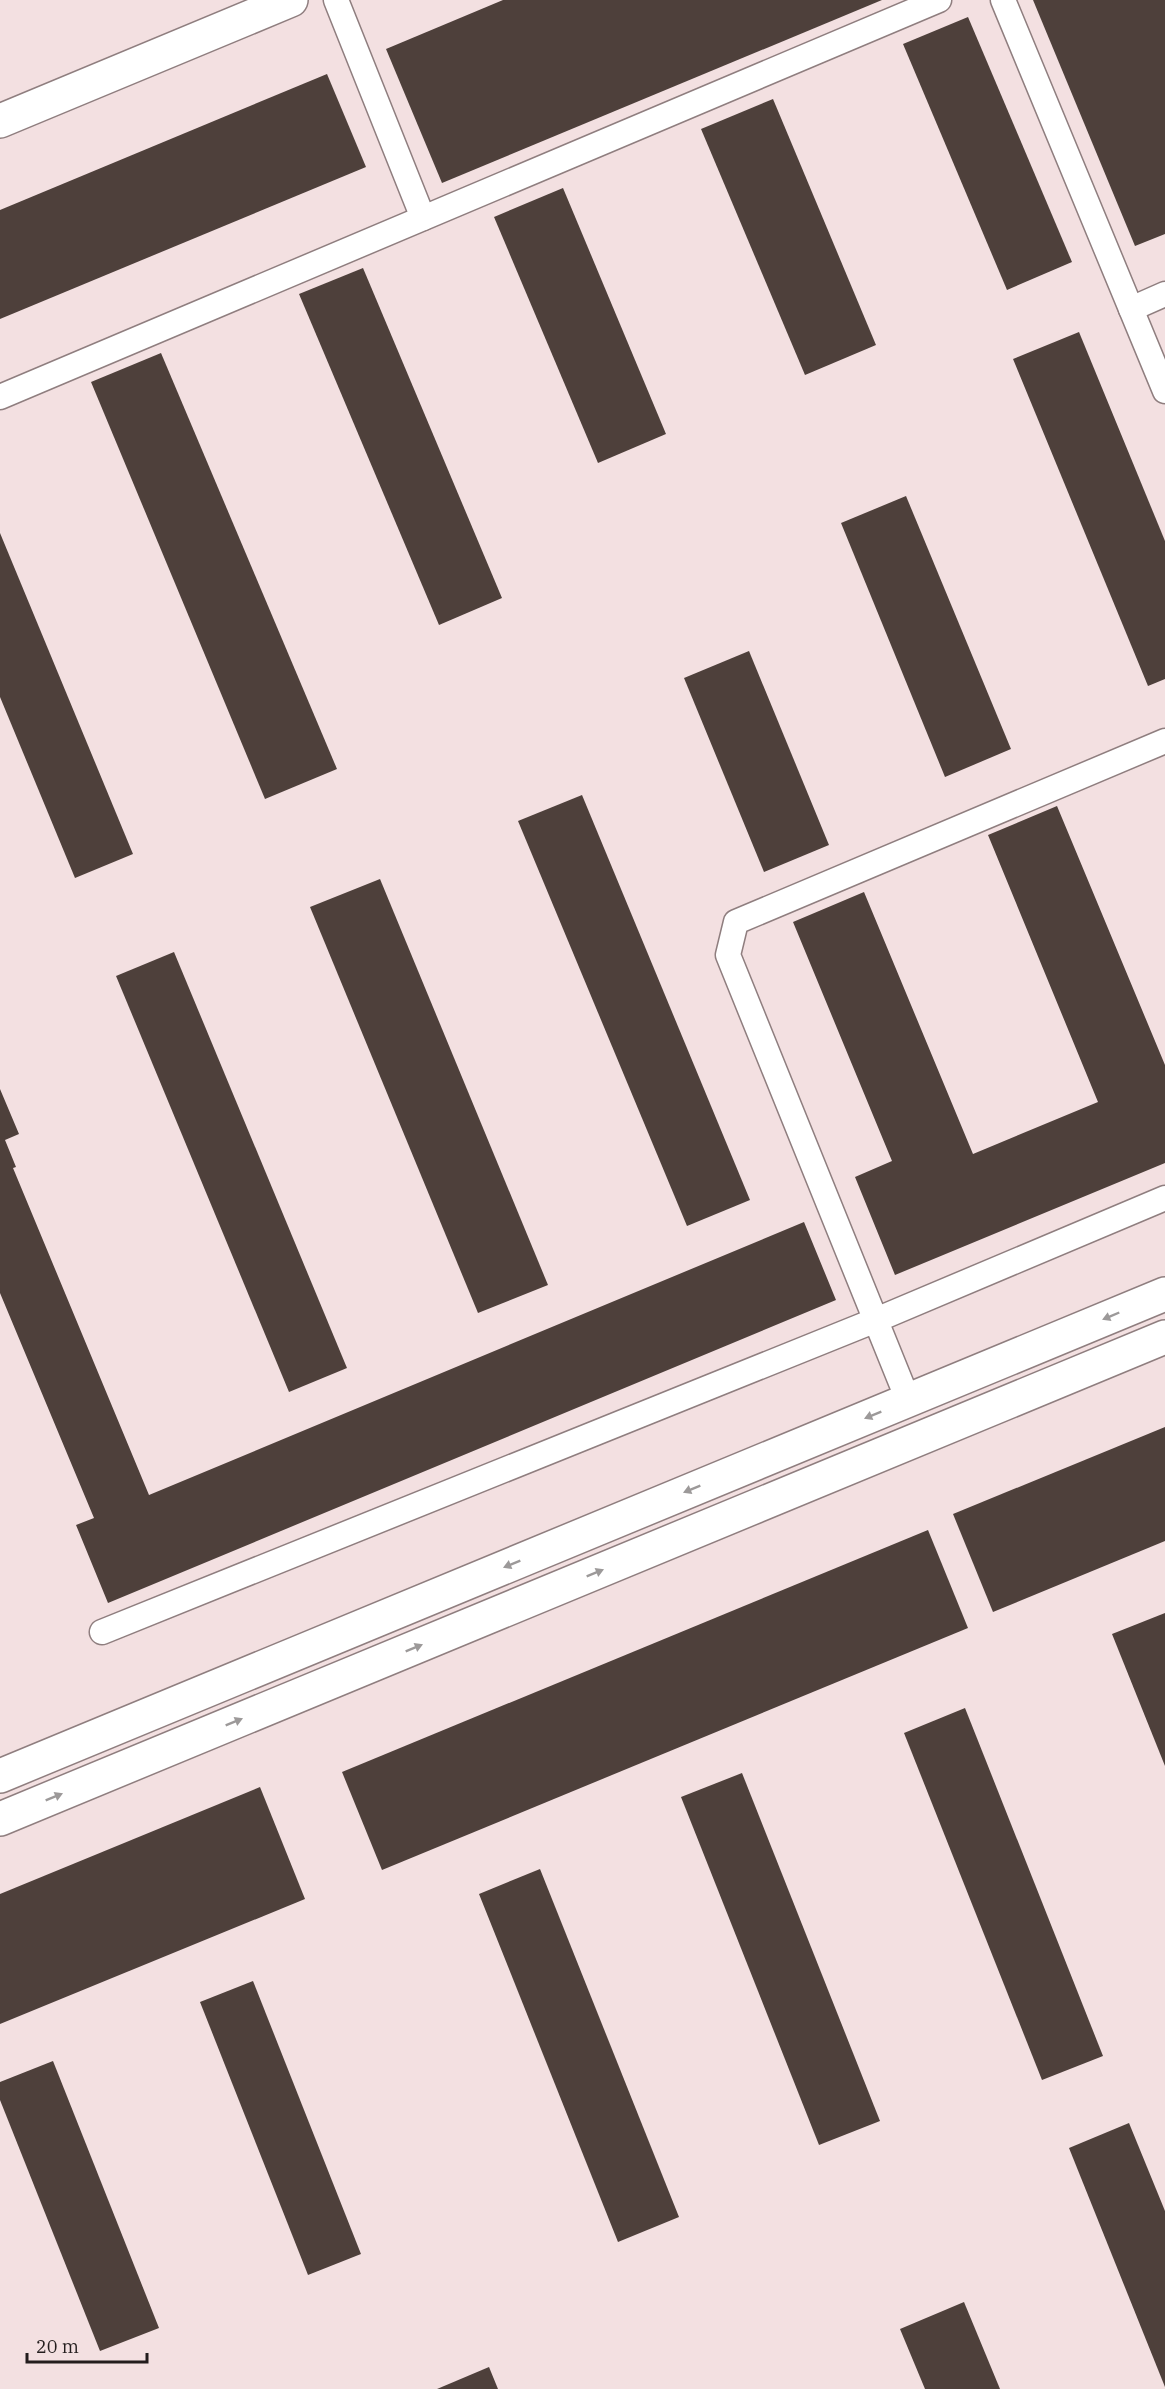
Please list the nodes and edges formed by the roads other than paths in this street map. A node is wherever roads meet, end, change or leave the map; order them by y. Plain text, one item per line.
1 (291, 0) edge
2 (336, 0) edge
3 (939, 0) edge
4 (1003, 0) edge
5 (0, 121) edge
6 (423, 218) junction
7 (1165, 294) edge
8 (1131, 309) junction
9 (1165, 391) edge
10 (0, 396) edge
11 (1165, 741) edge
12 (1165, 1198) edge
13 (1165, 1294) edge
14 (876, 1320) junction
15 (1165, 1337) edge
16 (908, 1400) junction
17 (102, 1632) dead end
18 (0, 1776) edge
19 (0, 1820) edge

1 - 5 street
2 - 6 lane
3 - 6 lane
4 - 8 lane
6 - 10 lane
7 - 8 lane
8 - 9 lane
11 - 14 lane
12 - 14 lane
13 -> 16 street
14 - 16 lane
14 - 17 lane
19 -> 15 street
16 -> 18 street

